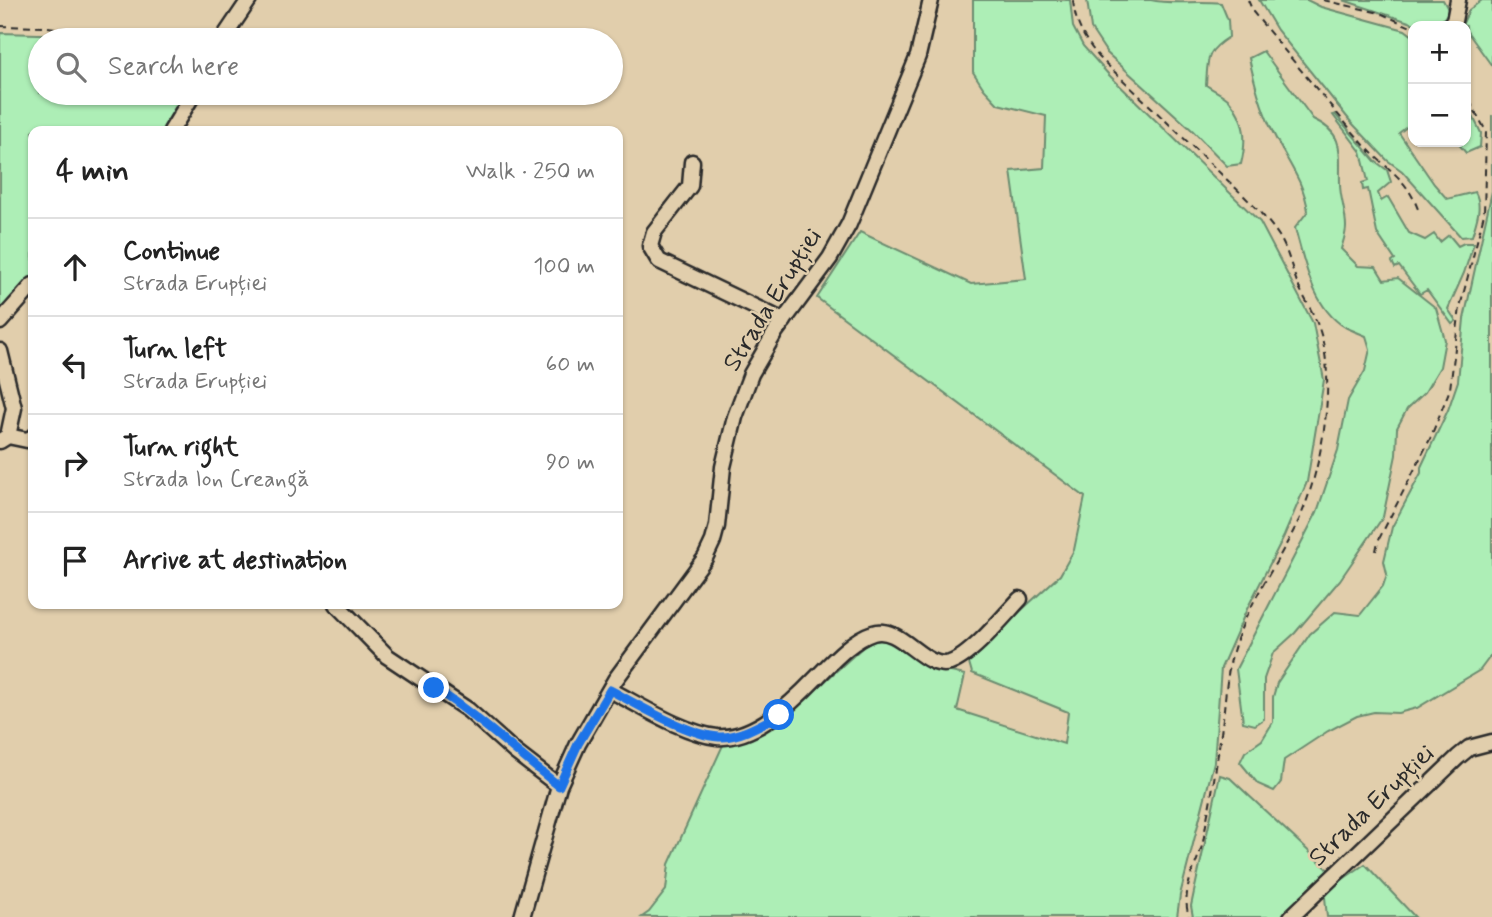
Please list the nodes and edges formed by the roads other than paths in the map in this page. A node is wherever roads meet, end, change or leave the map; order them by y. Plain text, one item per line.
1 (249, 0) edge
2 (931, 0) edge
3 (1458, 0) edge
4 (1453, 21) edge
5 (230, 28) edge
6 (187, 105) edge
7 (174, 126) edge
8 (692, 162) dead end
9 (28, 291) edge
10 (784, 321) junction
11 (0, 322) edge
12 (0, 351) edge
13 (4, 439) edge
14 (28, 440) edge
15 (1020, 599) dead end
16 (341, 609) edge
17 (610, 690) junction
18 (1492, 742) edge
19 (559, 786) junction
20 (522, 917) edge
21 (1292, 917) edge

1 - 5 street
2 - 10 street, Strada Erupției
3 - 4 street
6 - 7 street
8 - 10 street
9 - 11 street
10 - 17 street, Strada Erupției
12 - 13 street
13 - 14 street
15 - 17 street
16 - 19 street
17 - 19 street, Strada Erupției
18 - 21 street, Strada Erupției
19 - 20 street, Strada Erupției

